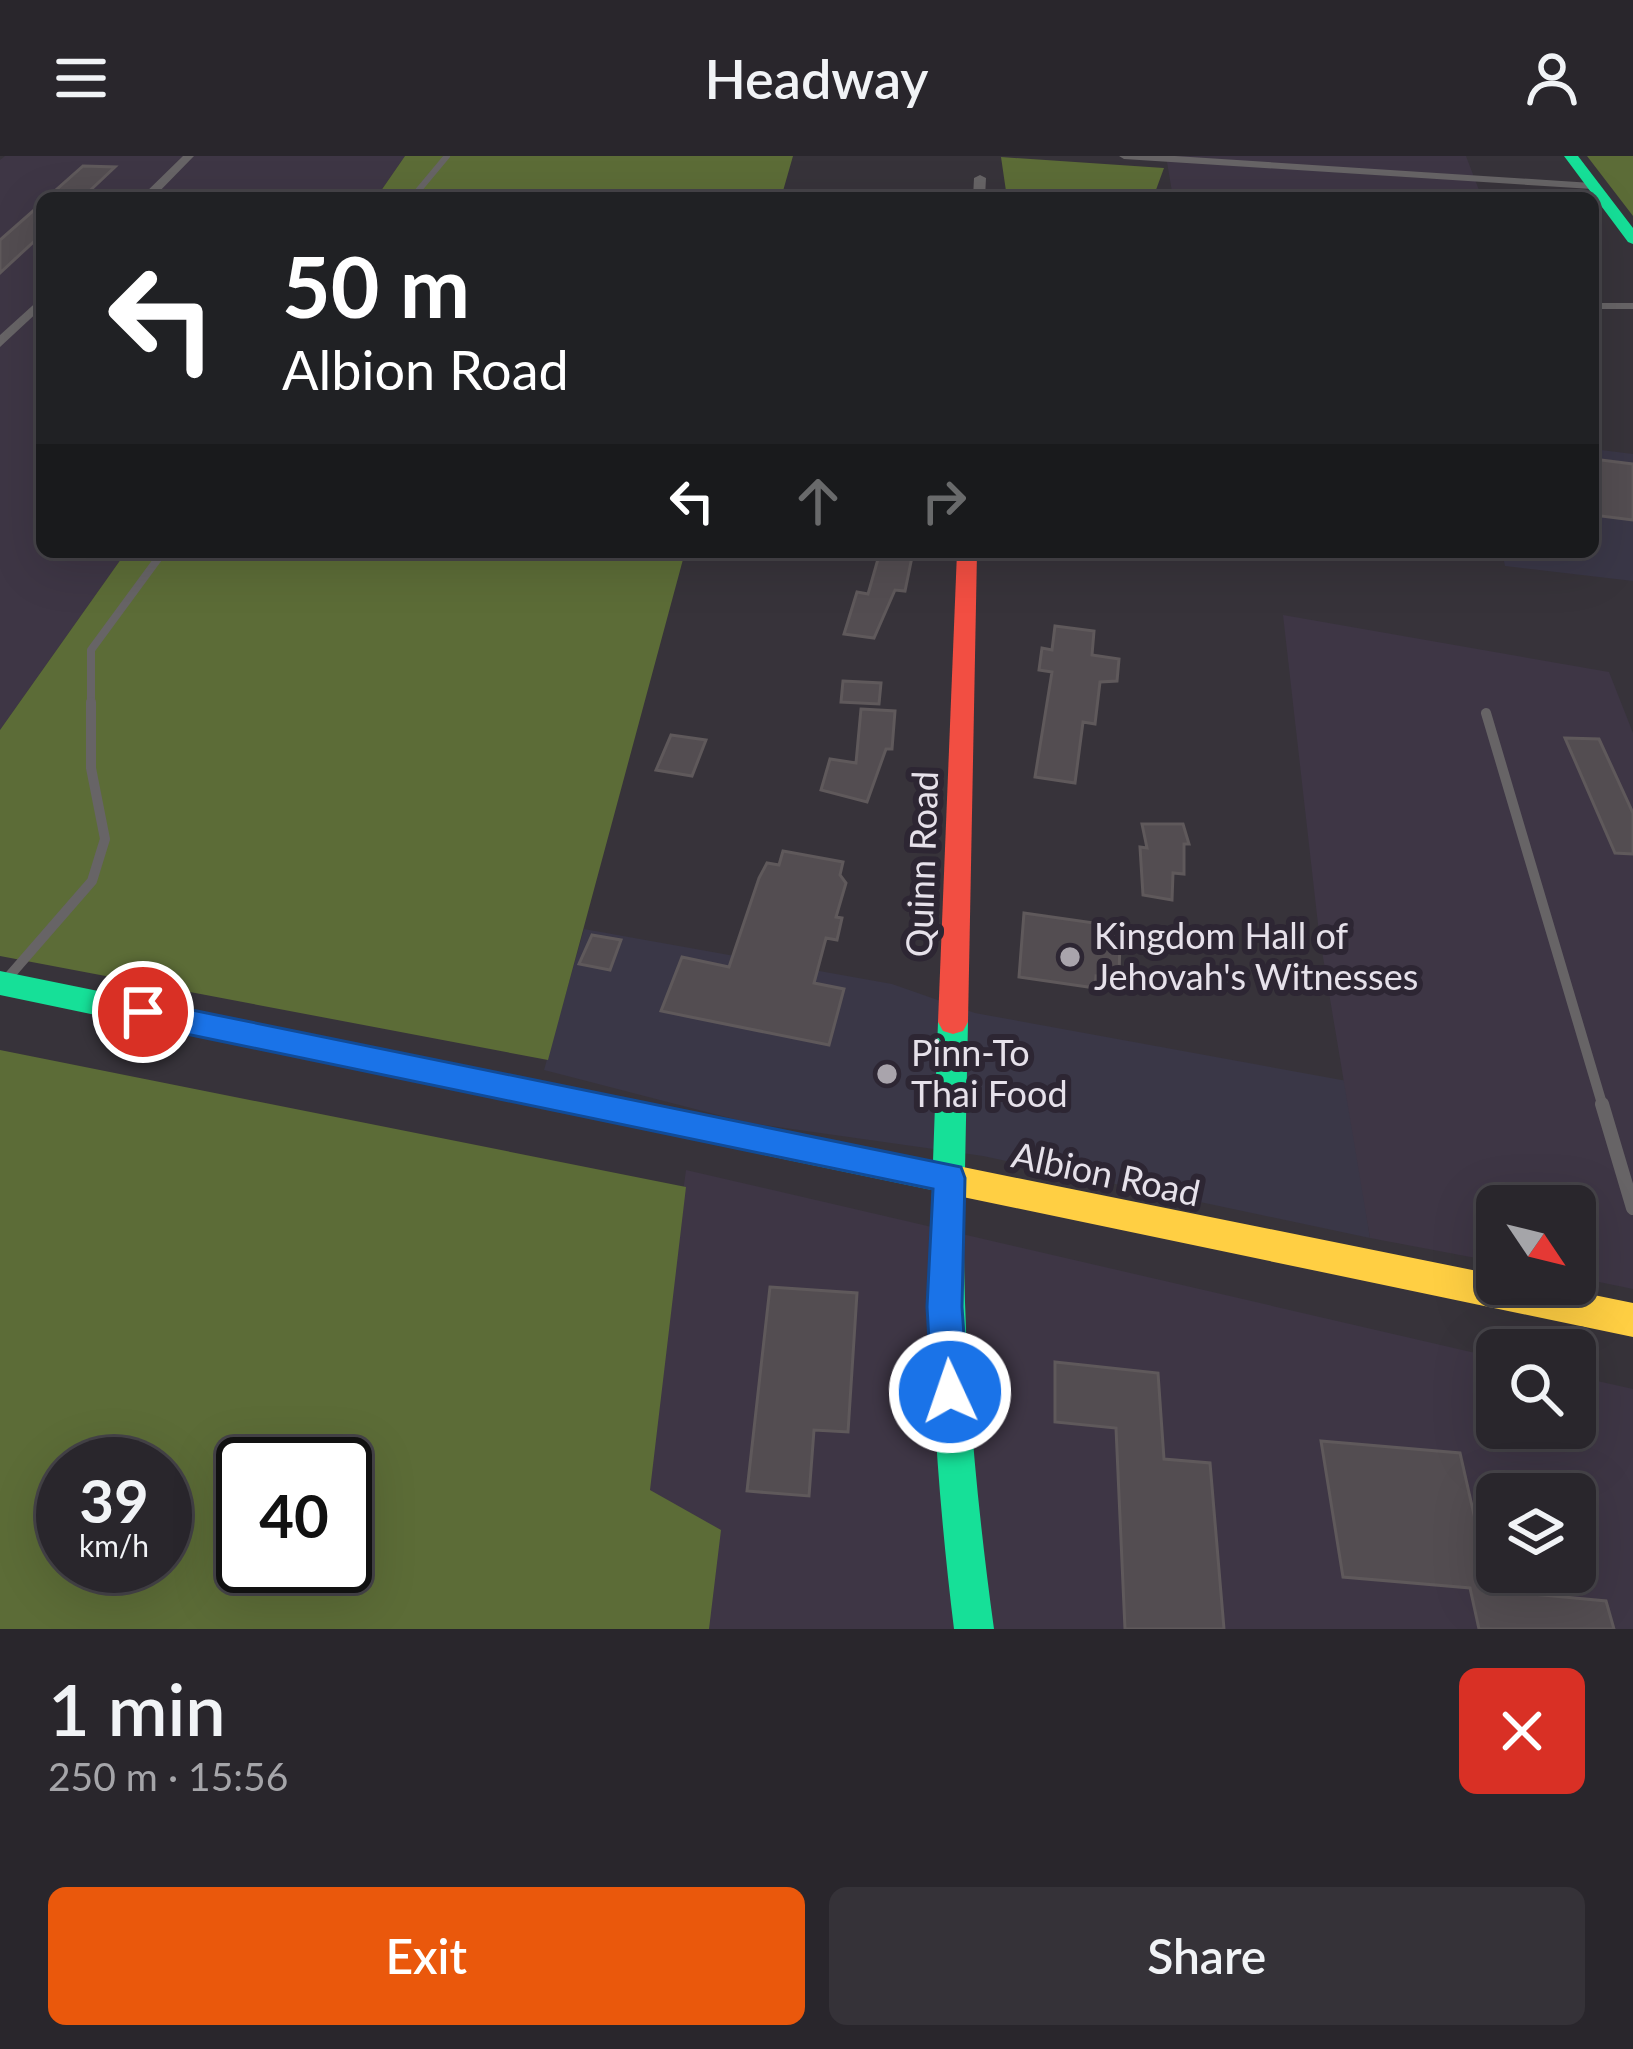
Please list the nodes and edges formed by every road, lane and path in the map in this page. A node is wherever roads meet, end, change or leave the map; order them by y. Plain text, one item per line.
1 (189, 156) edge
2 (447, 156) edge
3 (1124, 156) edge
4 (1571, 156) edge
5 (980, 178) dead end
6 (1592, 186) junction
7 (152, 192) edge
8 (417, 192) edge
9 (979, 192) edge
10 (1597, 192) edge
11 (1599, 195) edge
12 (1633, 239) edge
13 (1599, 306) edge
14 (1633, 306) edge
15 (36, 307) edge
16 (0, 343) edge
17 (159, 558) edge
18 (967, 558) edge
19 (1486, 713) dead end
20 (1, 983) edge
21 (949, 1178) junction
22 (1633, 1208) edge
23 (1633, 1320) edge
24 (974, 1629) edge

1 - 7 street
2 - 8 lane
3 - 6 street
4 - 6 main road
5 - 9 street
6 - 10 main road
11 - 12 main road
13 - 14 lane
15 - 16 street
17 - 20 lane
18 - 21 main road, Quinn Road
19 - 22 lane
20 - 21 main road, Albion Road
21 - 23 main road, Albion Road
21 - 24 main road, Quinn Road

